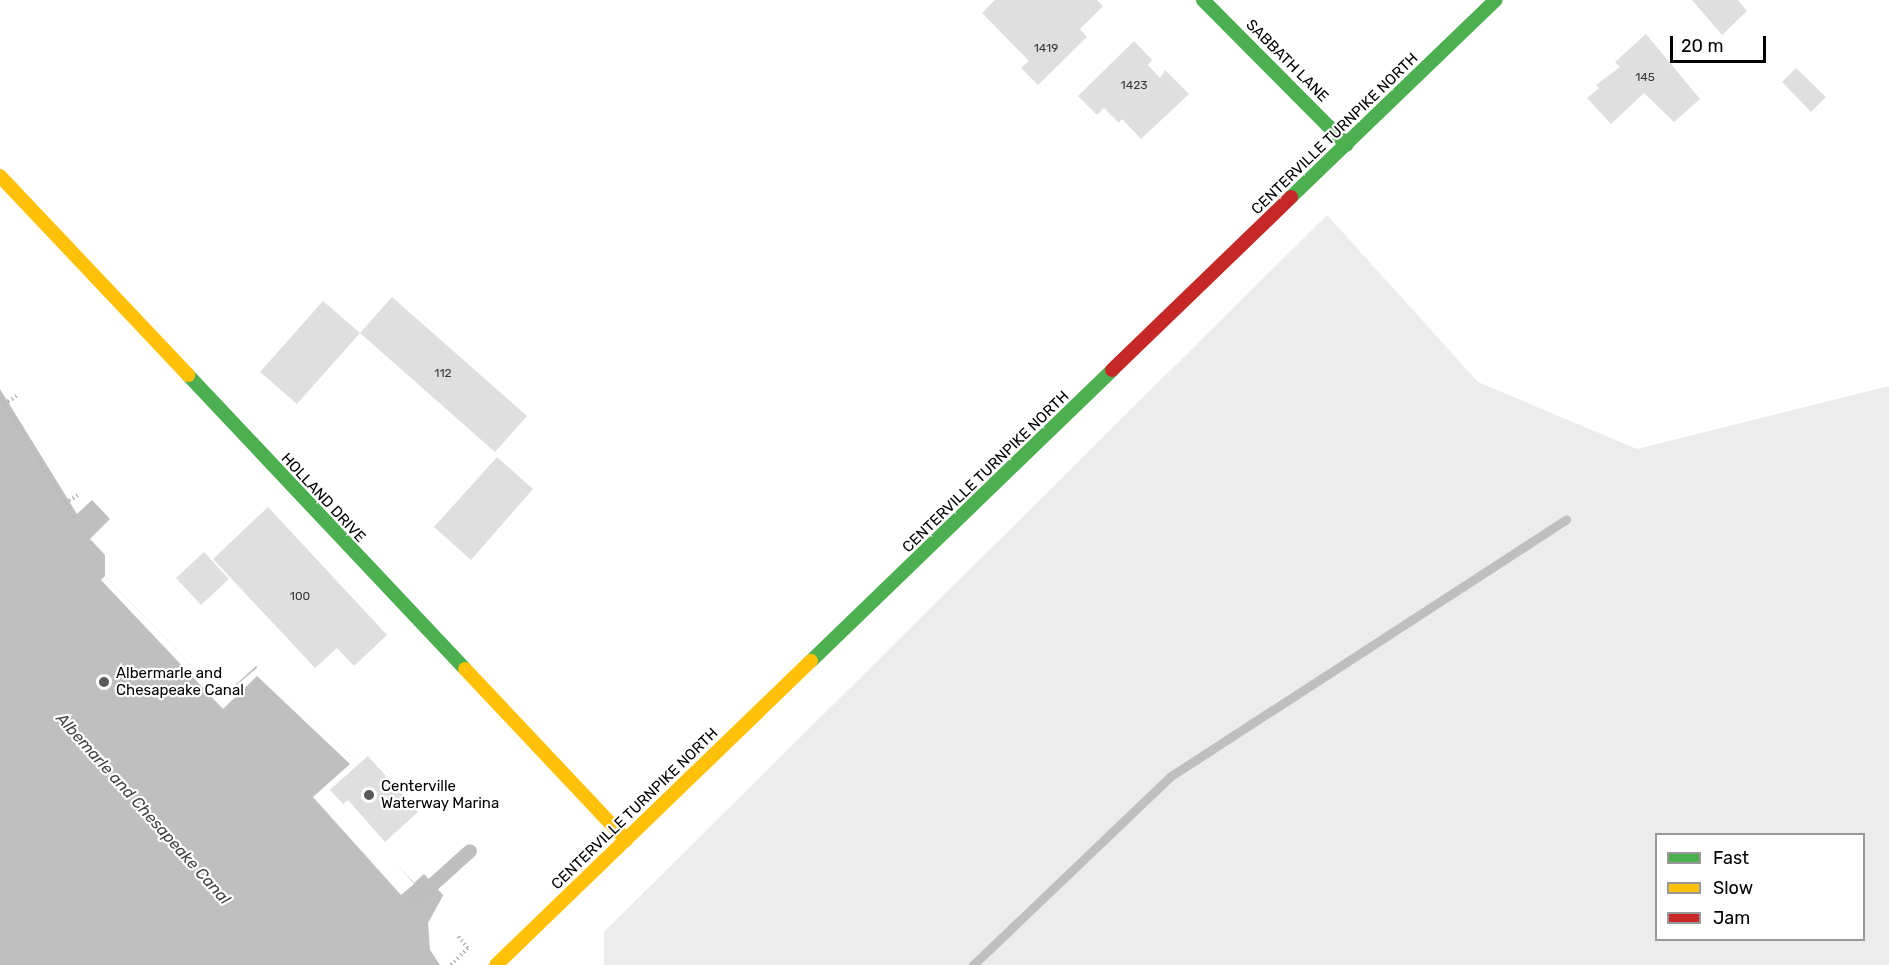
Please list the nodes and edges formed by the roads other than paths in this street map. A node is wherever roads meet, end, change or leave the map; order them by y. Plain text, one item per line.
1 (1203, 0) edge
2 (1496, 0) edge
3 (1347, 145) junction
4 (0, 176) edge
5 (626, 840) junction
6 (470, 851) dead end
7 (410, 906) dead end
8 (496, 965) edge

1 - 3 main road, SABBATH LANE
2 - 3 main road, CENTERVILLE TURNPIKE NORTH
3 - 5 main road, CENTERVILLE TURNPIKE NORTH
4 - 5 main road, HOLLAND DRIVE
5 - 8 main road, CENTERVILLE TURNPIKE NORTH
6 - 7 lane

